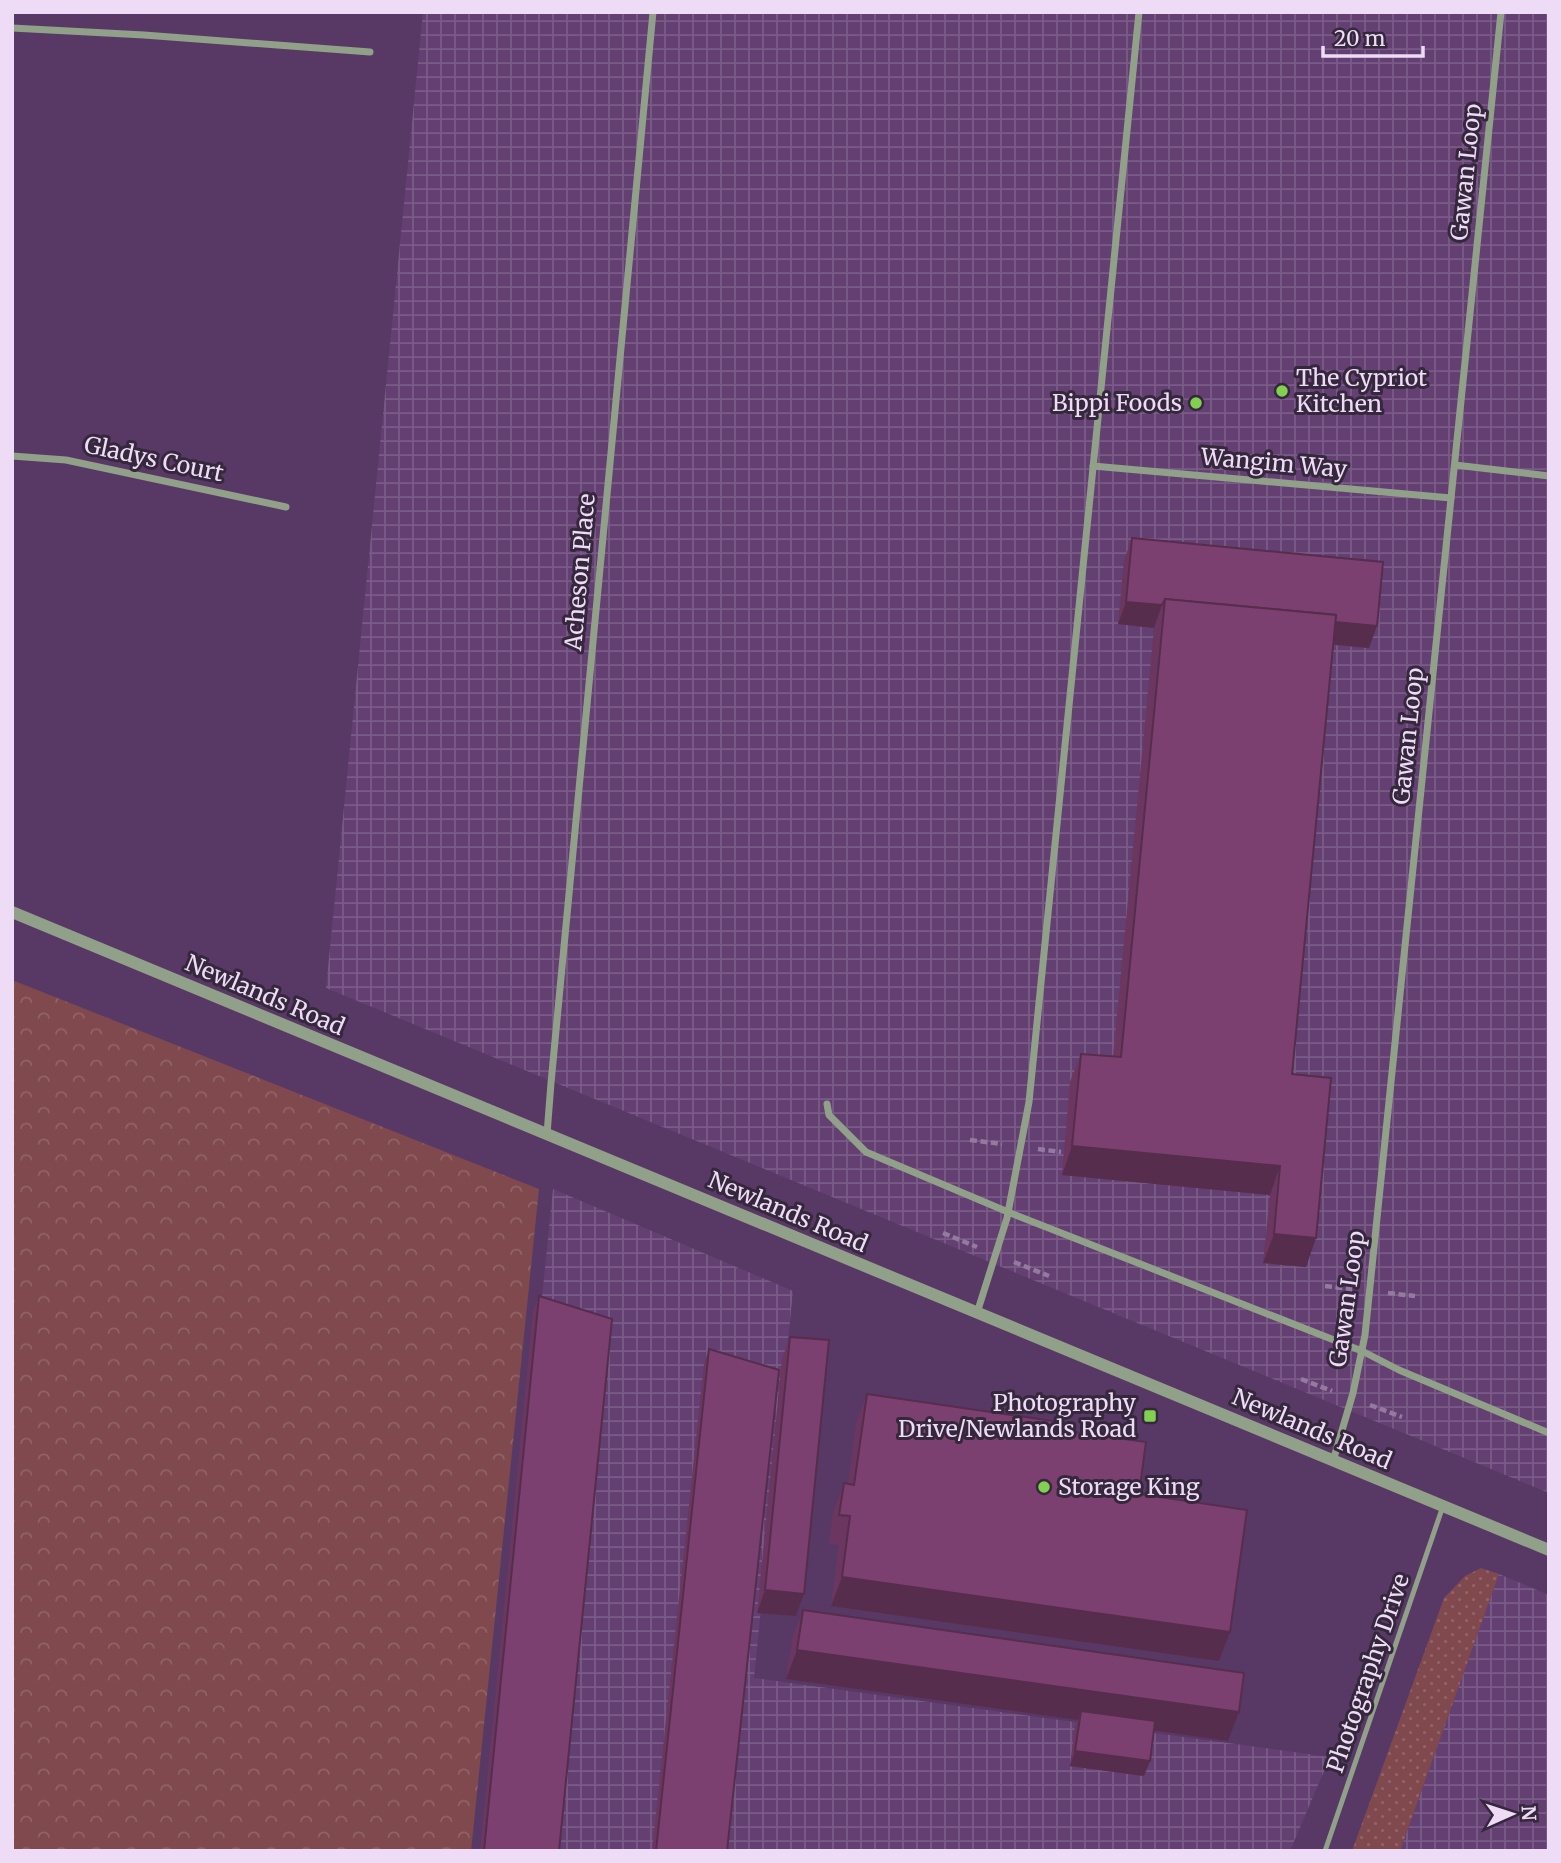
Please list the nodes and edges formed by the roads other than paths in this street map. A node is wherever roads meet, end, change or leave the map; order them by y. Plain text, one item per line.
1 (653, 12) edge
2 (1139, 12) edge
3 (1502, 12) edge
4 (12, 27) edge
5 (370, 52) dead end
6 (12, 456) edge
7 (1455, 465) junction
8 (1093, 466) junction
9 (1549, 476) edge
10 (1451, 498) junction
11 (286, 507) dead end
12 (12, 912) edge
13 (827, 1104) dead end
14 (547, 1135) junction
15 (1008, 1212) junction
16 (977, 1313) junction
17 (1362, 1351) junction
18 (1549, 1433) edge
19 (1333, 1461) junction
20 (1443, 1506) junction
21 (1549, 1550) edge
22 (1325, 1851) edge

1 - 14 street, Acheson Place
2 - 8 street
3 - 7 street, Gawan Loop
4 - 5 street
6 - 11 street, Gladys Court
7 - 9 street
7 - 10 street, Gawan Loop
8 - 10 street, Wangim Way
8 - 15 street
10 - 17 street, Gawan Loop
12 - 14 street, Newlands Road
13 - 15 street
14 - 16 street, Newlands Road
15 - 16 street
15 - 17 street
16 - 19 street, Newlands Road
17 - 18 street
17 - 19 street, Gawan Loop
19 - 20 street, Newlands Road
20 - 21 street, Newlands Road
20 - 22 lane, Photography Drive

